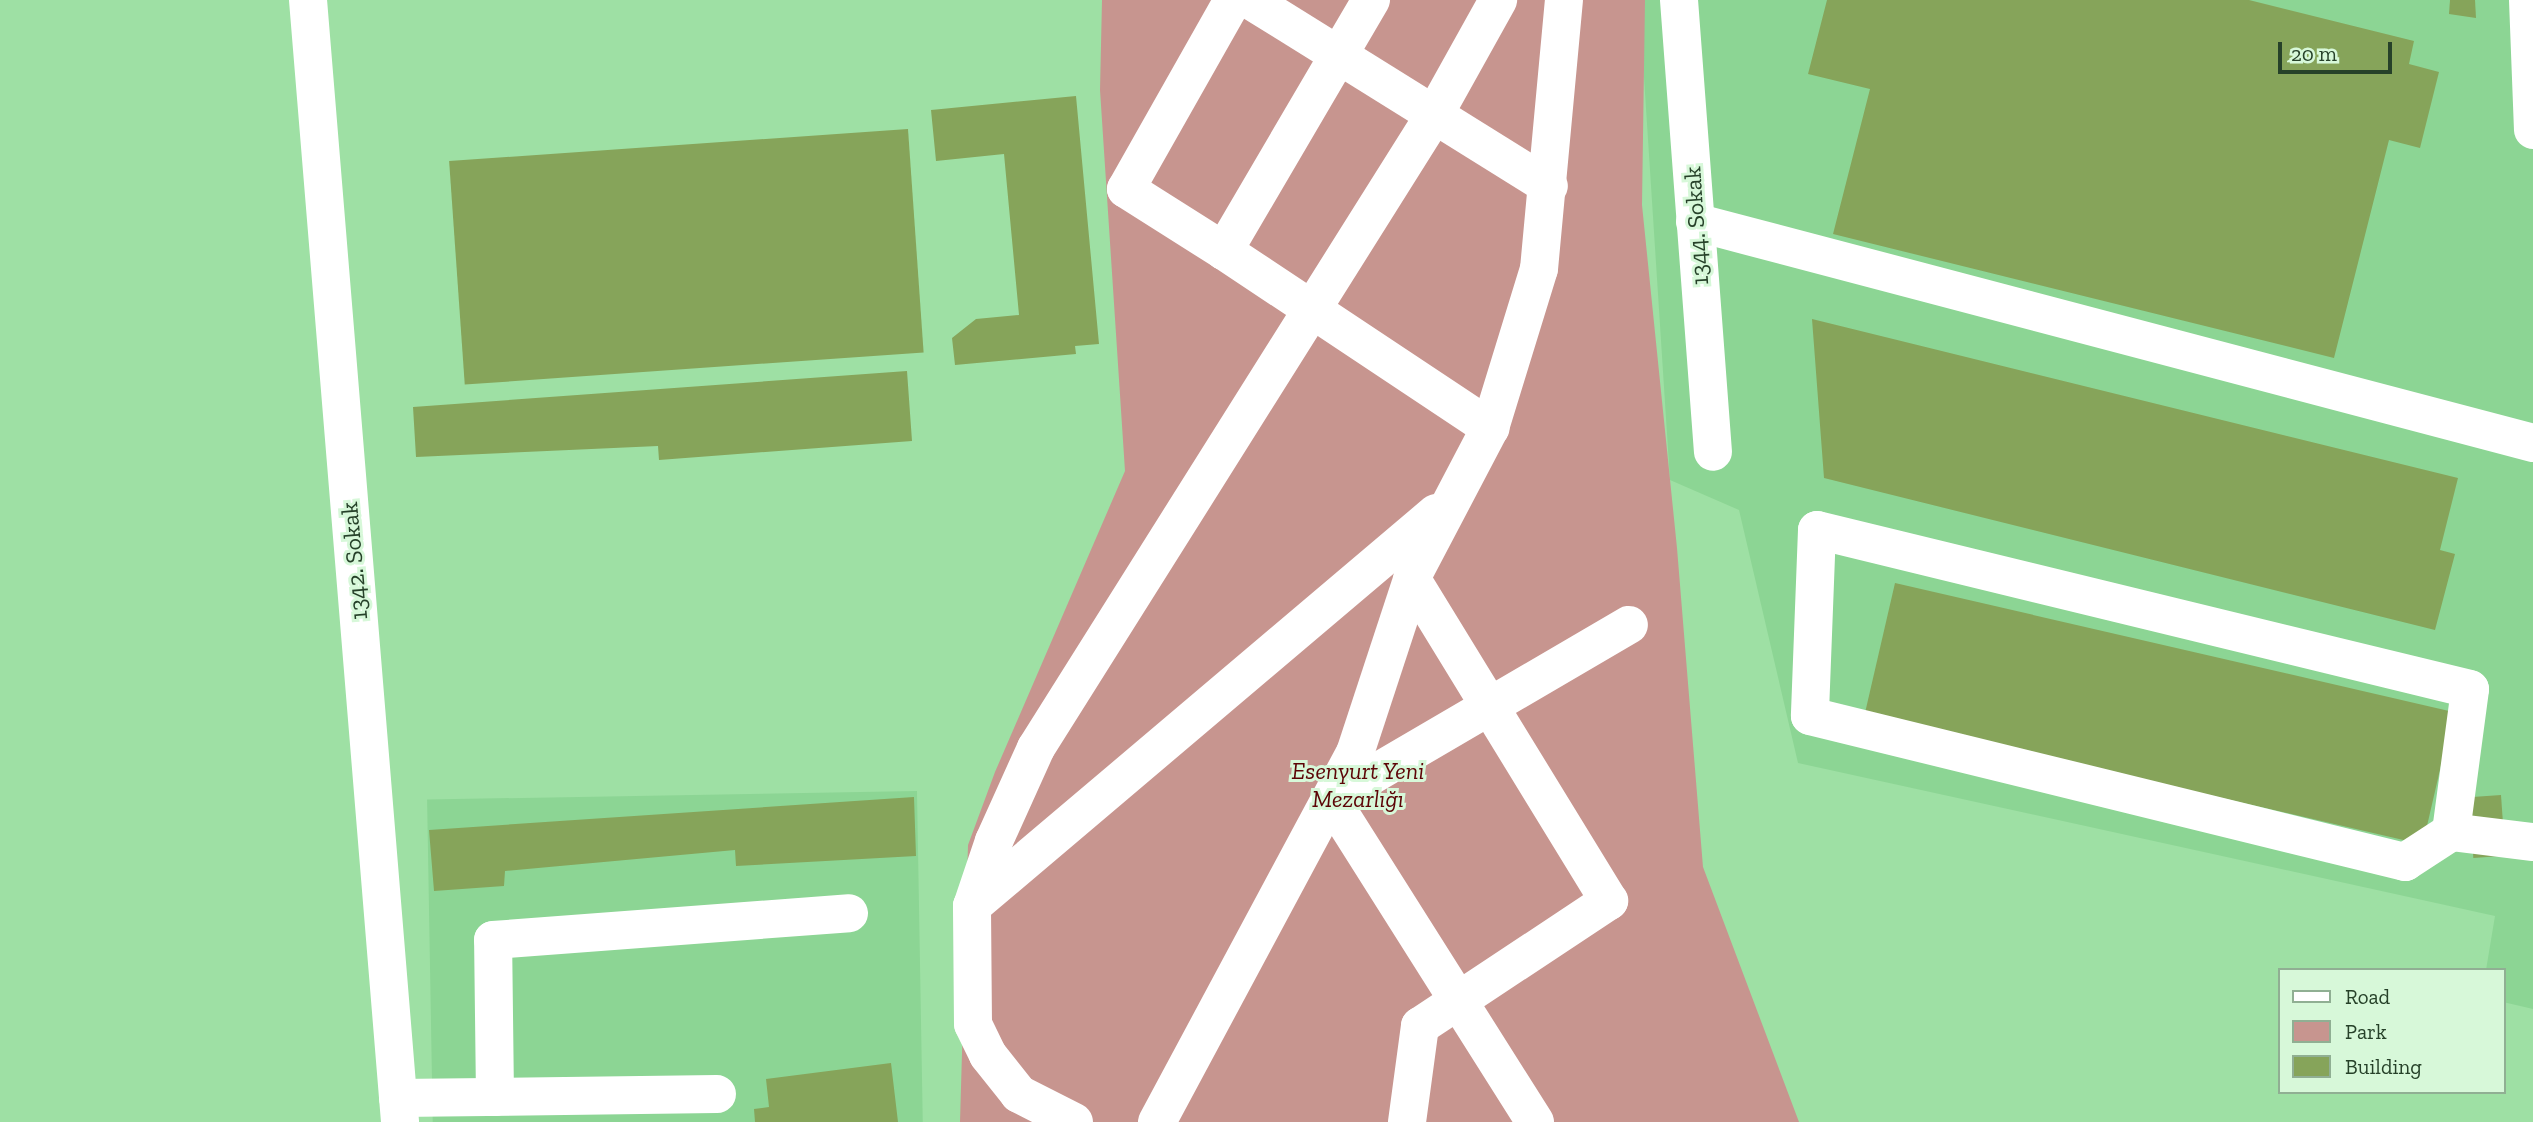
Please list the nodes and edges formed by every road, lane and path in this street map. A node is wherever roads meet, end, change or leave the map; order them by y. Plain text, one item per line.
1 (308, 0) edge
2 (1233, 0) edge
3 (1250, 0) edge
4 (1371, 0) edge
5 (1498, 0) edge
6 (1564, 0) edge
7 (1679, 0) edge
8 (2528, 0) edge
9 (1337, 56) junction
10 (1433, 117) junction
11 (2533, 131) edge
12 (1549, 186) junction
13 (1695, 222) junction
14 (1224, 251) junction
15 (1312, 310) junction
16 (1490, 428) junction
17 (2533, 443) edge
18 (1713, 452) dead end
19 (1450, 500) junction
20 (1412, 580) junction
21 (1629, 625) dead end
22 (1490, 706) junction
23 (1331, 799) junction
24 (2451, 832) junction
25 (2533, 842) edge
26 (972, 906) junction
27 (849, 913) dead end
28 (1458, 1000) junction
29 (717, 1094) dead end
30 (495, 1097) junction
31 (399, 1110) edge
32 (1073, 1122) edge
33 (1157, 1122) edge
34 (1407, 1122) edge
35 (1535, 1122) edge

1 - 31 street, 1342. Sokak
2 - 14 street
3 - 9 street
4 - 9 street
5 - 10 street
6 - 12 street
7 - 13 street, 1344. Sokak
8 - 11 street
9 - 10 street
9 - 14 street
10 - 12 street
10 - 15 street
12 - 16 street
13 - 17 street
13 - 18 street, 1344. Sokak
14 - 15 street
15 - 16 street
15 - 26 street
16 - 19 street
19 - 20 street
19 - 26 street
20 - 22 street
20 - 23 street
21 - 22 street
22 - 23 street
22 - 28 street
23 - 28 street
23 - 33 street
24 - 24 street
24 - 25 street
26 - 32 street
27 - 30 street
28 - 34 street
28 - 35 street
29 - 30 street
30 - 31 street

